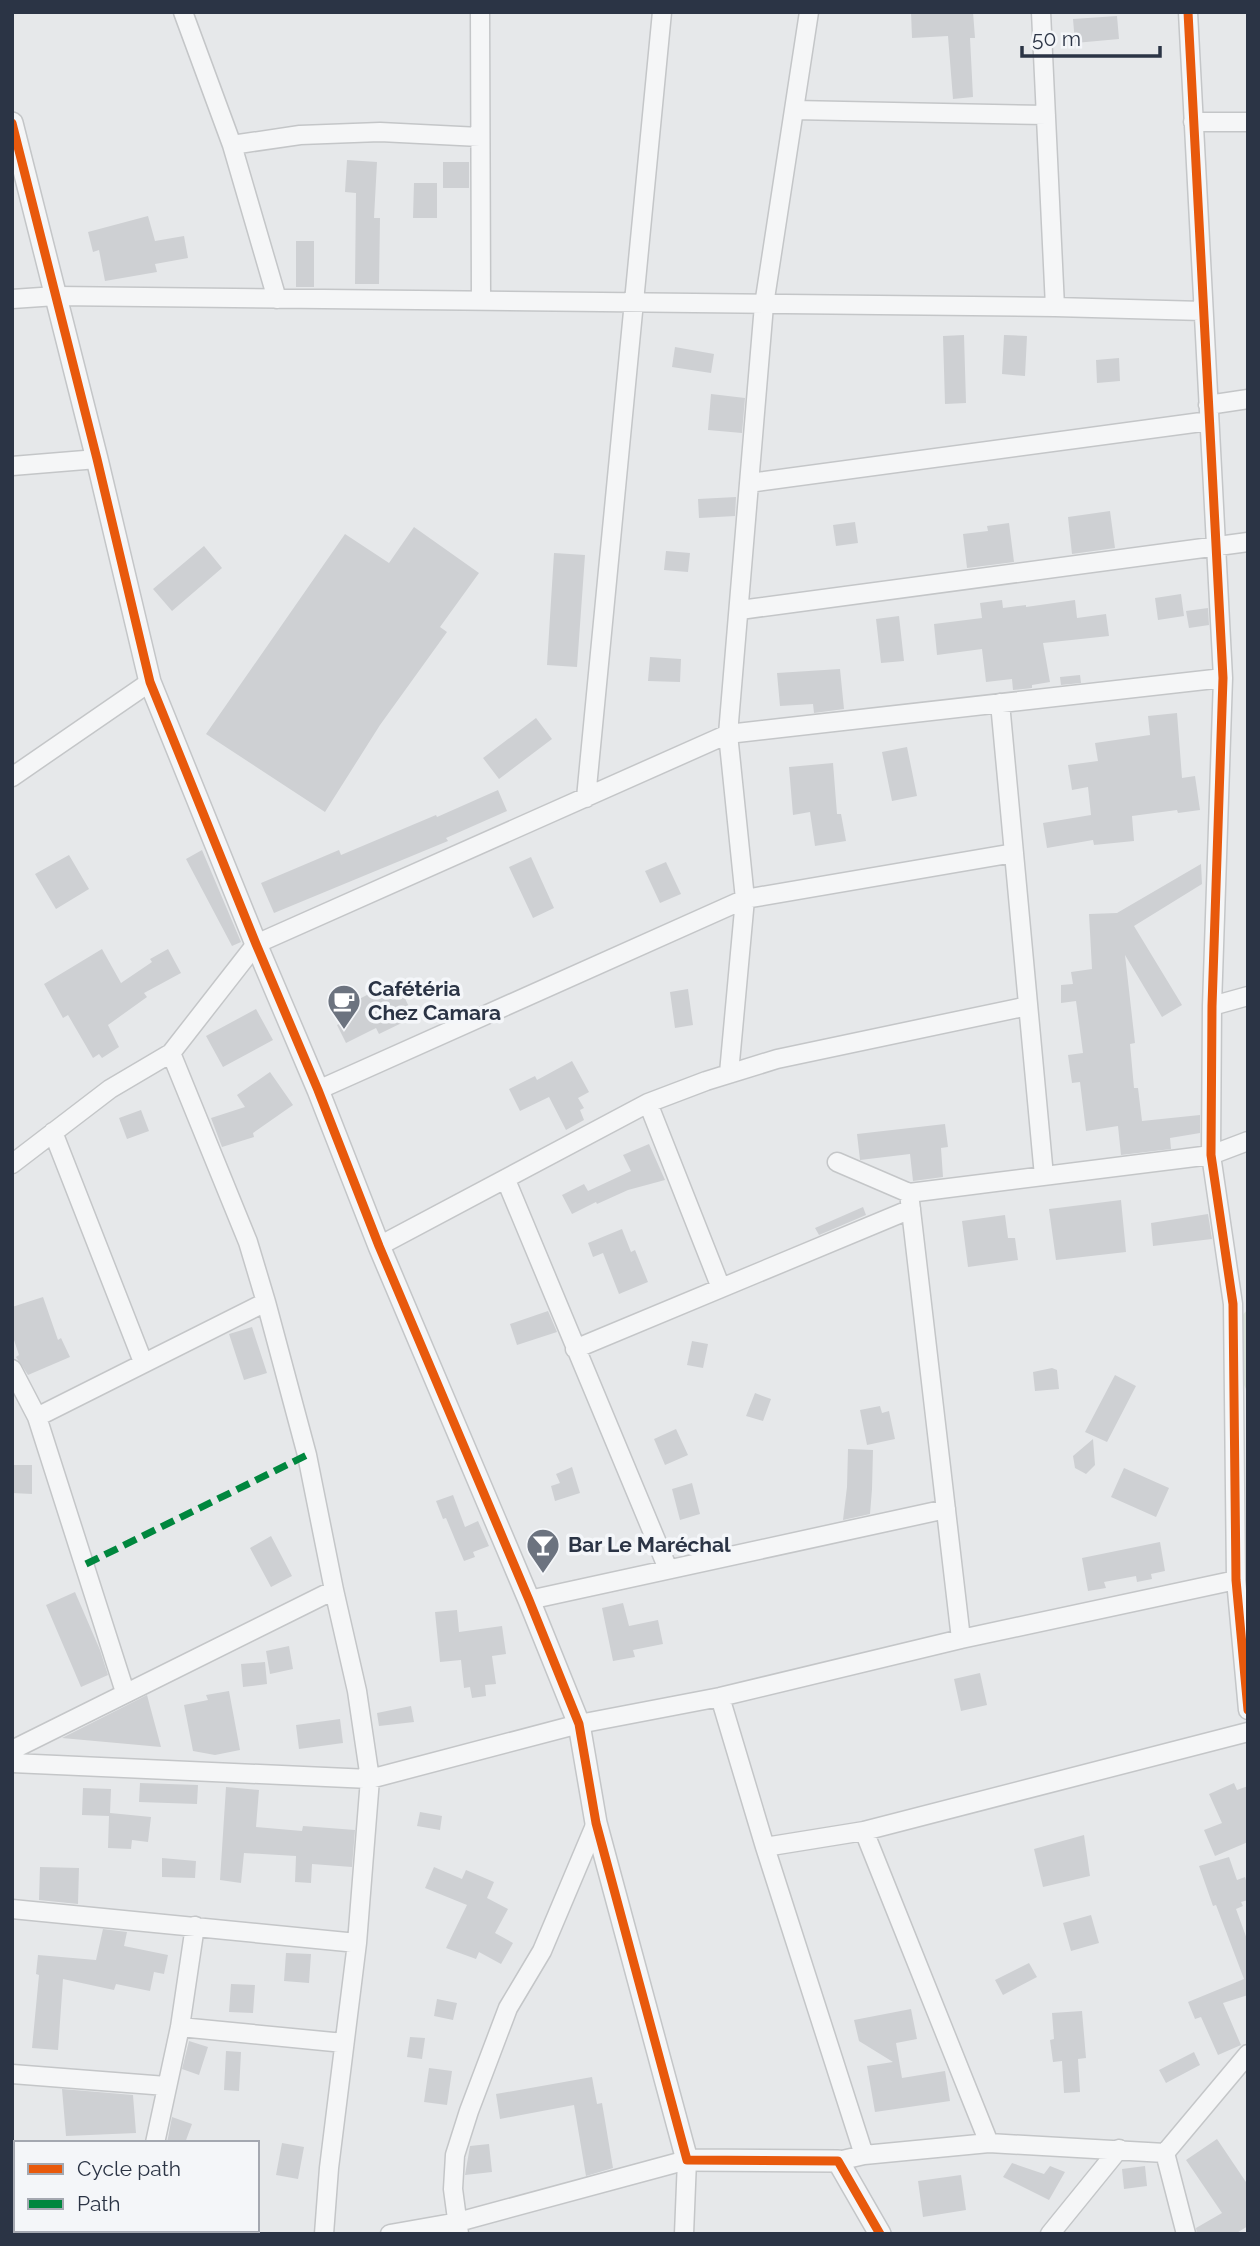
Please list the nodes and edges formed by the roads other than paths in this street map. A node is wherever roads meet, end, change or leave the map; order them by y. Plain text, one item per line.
1 (183, 12) edge
2 (480, 12) edge
3 (662, 12) edge
4 (809, 12) edge
5 (1041, 12) edge
6 (1188, 12) edge
7 (794, 110) junction
8 (1046, 115) junction
9 (1193, 122) junction
10 (1248, 122) edge
11 (12, 123) edge
12 (480, 137) junction
13 (232, 145) junction
14 (19, 177) edge
15 (56, 296) junction
16 (12, 299) edge
17 (277, 299) junction
18 (481, 300) junction
19 (634, 301) junction
20 (764, 305) junction
21 (1055, 307) junction
22 (1203, 311) junction
23 (1248, 400) edge
24 (1209, 413) junction
25 (97, 459) junction
26 (12, 466) edge
27 (749, 483) junction
28 (1248, 542) edge
29 (1216, 545) junction
30 (740, 610) junction
31 (1223, 678) junction
32 (150, 682) junction
33 (1000, 703) junction
34 (728, 734) junction
35 (13, 774) edge
36 (586, 799) junction
37 (1014, 853) junction
38 (745, 899) junction
39 (256, 944) junction
40 (1248, 996) edge
41 (1028, 1006) junction
42 (1212, 1006) junction
43 (171, 1053) junction
44 (729, 1073) junction
45 (318, 1090) junction
46 (648, 1103) junction
47 (53, 1132) junction
48 (1248, 1141) edge
49 (1211, 1155) junction
50 (837, 1163) dead end
51 (12, 1164) edge
52 (1044, 1176) junction
53 (506, 1180) junction
54 (910, 1201) junction
55 (379, 1246) junction
56 (721, 1288) junction
57 (1240, 1301) edge
58 (265, 1302) junction
59 (575, 1349) junction
60 (143, 1362) junction
61 (12, 1369) edge
62 (37, 1417) junction
63 (946, 1509) junction
64 (668, 1569) junction
65 (1236, 1580) junction
66 (334, 1590) junction
67 (530, 1600) junction
68 (961, 1639) junction
69 (125, 1692) junction
70 (720, 1697) junction
71 (1248, 1710) edge
72 (579, 1724) junction
73 (1248, 1732) edge
74 (12, 1750) edge
75 (12, 1763) edge
76 (370, 1779) junction
77 (596, 1823) junction
78 (863, 1831) junction
79 (765, 1847) junction
80 (12, 1909) edge
81 (195, 1927) junction
82 (357, 1943) junction
83 (180, 2027) junction
84 (344, 2043) junction
85 (1248, 2054) edge
86 (12, 2074) edge
87 (166, 2086) junction
88 (155, 2141) edge
89 (989, 2143) junction
90 (1119, 2149) junction
91 (1165, 2153) junction
92 (864, 2155) junction
93 (687, 2160) junction
94 (838, 2161) junction
95 (459, 2228) edge
96 (324, 2234) edge
97 (390, 2234) edge
98 (684, 2234) edge
99 (880, 2234) edge
100 (1050, 2234) edge
101 (1186, 2234) edge

1 - 13 street
2 - 12 street
3 - 19 street
4 - 7 street
5 - 8 street
6 - 9 street
7 - 8 street
7 - 20 street
8 - 21 street
9 - 10 street
9 - 22 street
11 - 14 street
12 - 13 street
12 - 18 street
13 - 17 street
14 - 15 street
15 - 16 street
15 - 17 street
15 - 25 street
17 - 18 street
18 - 19 street
19 - 20 street
19 - 36 street
20 - 21 street
20 - 27 street
21 - 22 street
22 - 24 street
23 - 24 street
24 - 27 street
24 - 29 street
25 - 26 street
25 - 32 street
27 - 30 street
28 - 29 street
29 - 30 street
29 - 31 street
30 - 34 street
31 - 33 street
31 - 42 street
32 - 35 street
32 - 39 street
33 - 34 street
33 - 37 street
34 - 36 street
34 - 38 street
36 - 39 street
37 - 38 street
37 - 41 street
38 - 44 street
38 - 45 street
39 - 43 street
39 - 45 street
40 - 42 street
41 - 44 street
41 - 52 street
42 - 49 street
43 - 47 street
43 - 58 street
44 - 46 street
45 - 55 street
46 - 53 street
46 - 56 street
47 - 51 street
47 - 60 street
48 - 49 street
49 - 52 street
49 - 57 street
50 - 54 street
52 - 54 street
53 - 55 street
53 - 59 street
54 - 56 street
54 - 63 street
55 - 67 street
56 - 59 street
57 - 65 street
58 - 60 street
58 - 66 street
59 - 64 street
60 - 62 street
61 - 62 street
62 - 69 street
63 - 64 street
63 - 68 street
64 - 67 street
65 - 68 street
65 - 71 street
66 - 69 street
66 - 76 street
67 - 72 street
68 - 70 street
69 - 74 street
70 - 72 street
70 - 79 street
72 - 76 street
72 - 77 street
73 - 78 street
75 - 76 street
76 - 82 street
77 - 93 street
77 - 95 street
78 - 79 street
78 - 89 street
79 - 92 street
80 - 81 street
81 - 82 street
81 - 83 street
82 - 84 street
83 - 84 street
83 - 87 street
84 - 96 street
85 - 91 street
86 - 87 street
87 - 88 street
89 - 90 street
89 - 92 street
90 - 91 street
90 - 100 street
91 - 101 street
92 - 94 street
93 - 94 street
93 - 95 street
93 - 98 street
94 - 99 street
95 - 97 street

